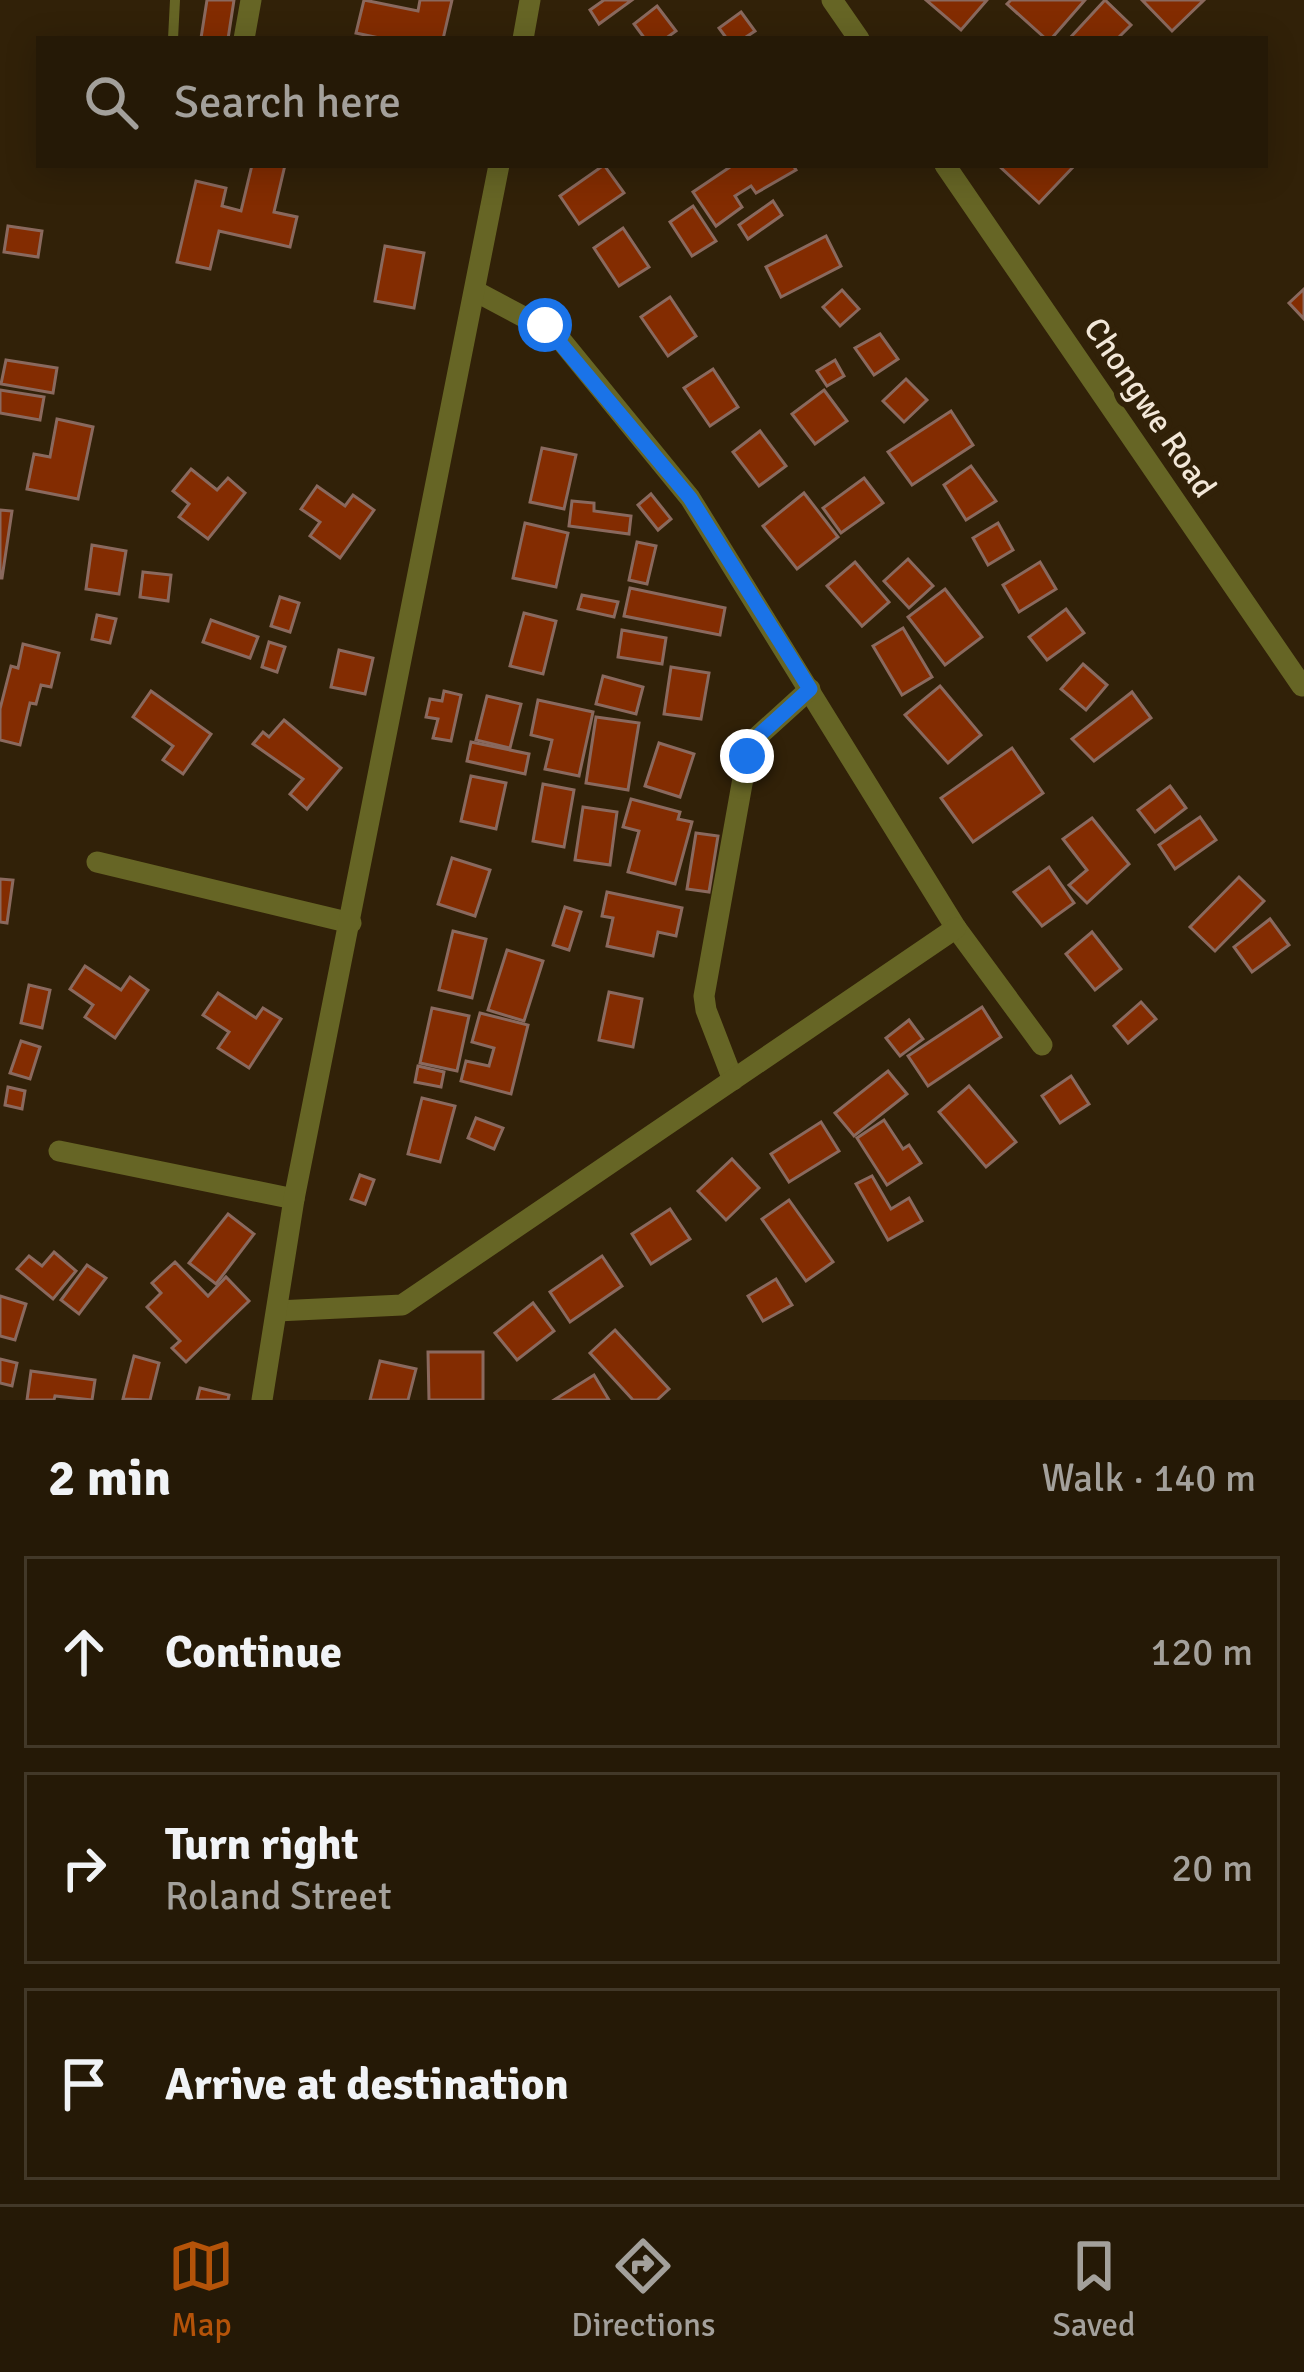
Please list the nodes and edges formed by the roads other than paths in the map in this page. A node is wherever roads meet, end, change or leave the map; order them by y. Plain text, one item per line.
1 (176, 0) edge
2 (251, 0) edge
3 (530, 0) edge
4 (832, 0) edge
5 (173, 36) edge
6 (245, 36) edge
7 (524, 36) edge
8 (857, 36) edge
9 (498, 168) edge
10 (947, 168) edge
11 (476, 291) junction
12 (1304, 686) edge
13 (810, 689) junction
14 (97, 862) dead end
15 (351, 923) junction
16 (956, 928) junction
17 (1042, 1045) dead end
18 (734, 1080) junction
19 (59, 1151) dead end
20 (294, 1198) junction
21 (278, 1311) junction
22 (262, 1400) edge

1 - 5 lane
2 - 6 street
3 - 7 street
4 - 8 street
9 - 11 street
10 - 12 street, Chongwe Road
11 - 13 street
11 - 15 street
13 - 16 street
13 - 18 street
14 - 15 street
15 - 20 street
16 - 17 street
16 - 18 street
18 - 21 street
19 - 20 street
20 - 21 street
21 - 22 street

